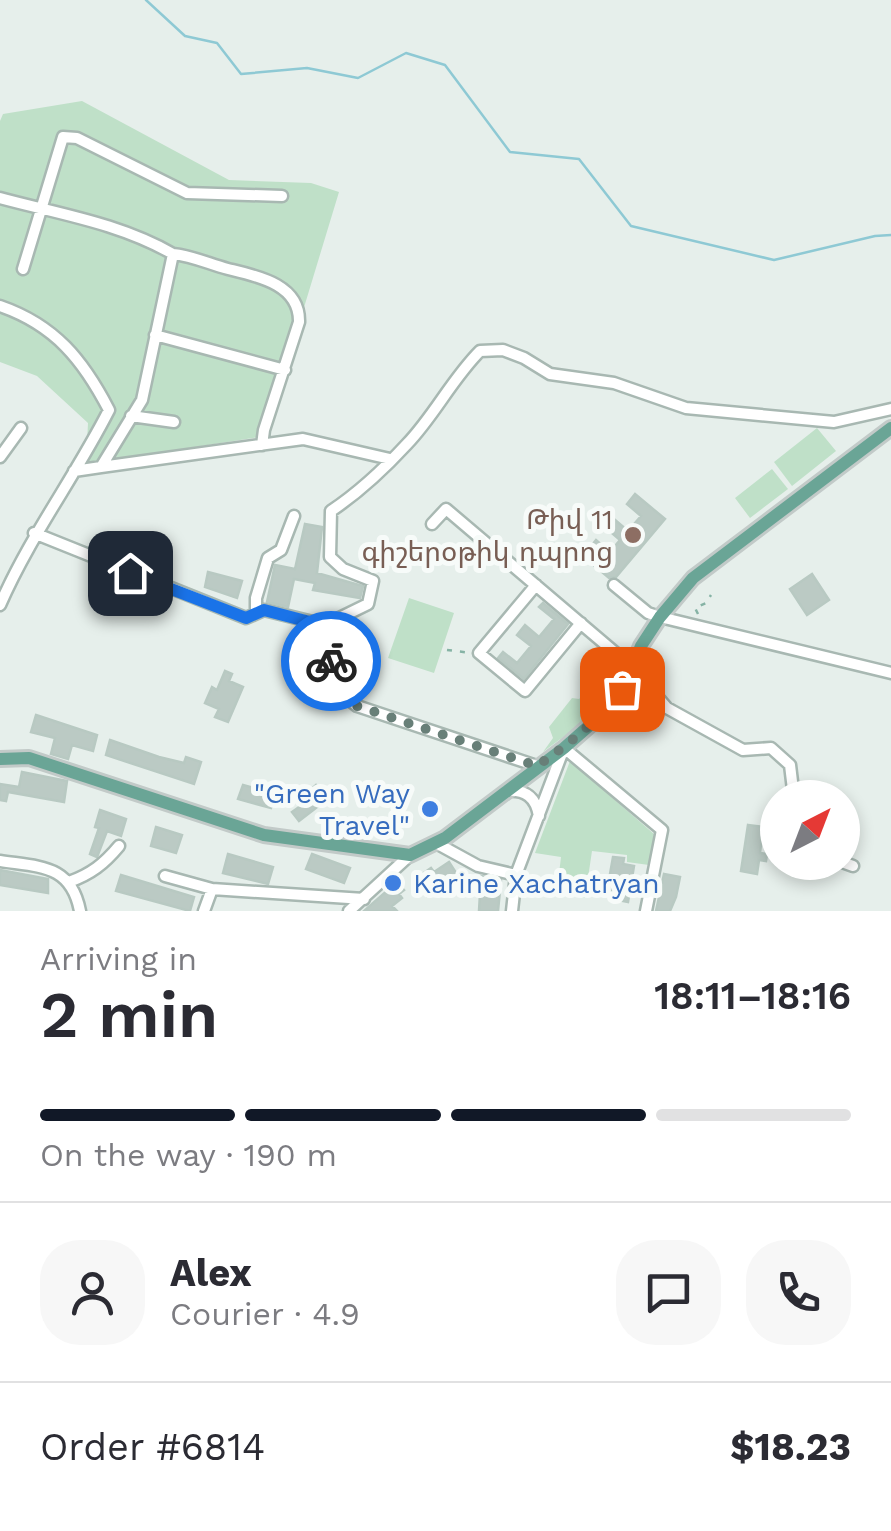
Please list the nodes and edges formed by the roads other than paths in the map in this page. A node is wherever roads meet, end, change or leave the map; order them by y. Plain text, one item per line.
1 (282, 196) dead end
2 (0, 198) edge
3 (42, 209) junction
4 (173, 254) junction
5 (22, 270) dead end
6 (0, 306) edge
7 (154, 335) junction
8 (285, 370) junction
9 (891, 409) edge
10 (131, 416) junction
11 (174, 422) dead end
12 (21, 428) dead end
13 (891, 428) edge
14 (262, 445) junction
15 (0, 458) edge
16 (390, 459) junction
17 (102, 467) junction
18 (74, 471) junction
19 (294, 516) dead end
20 (432, 524) dead end
21 (34, 534) junction
22 (0, 570) edge
23 (13, 575) junction
24 (614, 585) dead end
25 (536, 586) junction
26 (0, 606) edge
27 (256, 613) junction
28 (660, 617) junction
29 (581, 623) junction
30 (325, 626) junction
31 (632, 667) junction
32 (891, 673) edge
33 (564, 748) junction
34 (0, 759) edge
35 (537, 766) junction
36 (792, 780) edge
37 (506, 791) junction
38 (539, 817) junction
39 (436, 844) junction
40 (119, 846) dead end
41 (410, 856) junction
42 (0, 861) edge
43 (516, 875) junction
44 (165, 876) dead end
45 (69, 882) junction
46 (212, 889) junction
47 (364, 900) junction
48 (80, 911) edge
49 (204, 911) edge
50 (349, 911) edge
51 (512, 911) edge
52 (646, 911) edge

1 - 3 street
2 - 3 street
3 - 4 street
3 - 5 street
4 - 7 street
4 - 8 street
6 - 18 street
7 - 8 street
7 - 10 street
8 - 14 street
9 - 16 street
10 - 11 street
10 - 17 street
12 - 15 street
13 - 28 main road
14 - 16 street
14 - 17 street
16 - 30 street
17 - 18 street
18 - 21 street
19 - 27 street
20 - 25 street
21 - 23 street
21 - 27 street
22 - 23 street
23 - 26 street
24 - 28 street
25 - 29 street
25 - 29 street
27 - 30 street
28 - 31 main road
28 - 32 street
29 - 31 street
30 - 35 street
31 - 33 main road
31 - 36 street
33 - 35 main road
33 - 38 street
33 - 52 street
34 - 41 main road
35 - 37 main road
37 - 38 street
37 - 39 main road
38 - 43 street
39 - 41 main road
39 - 43 street
40 - 45 street
41 - 47 street
42 - 45 street
43 - 51 street
44 - 46 street
45 - 48 street
46 - 47 street
46 - 49 street
47 - 50 street

